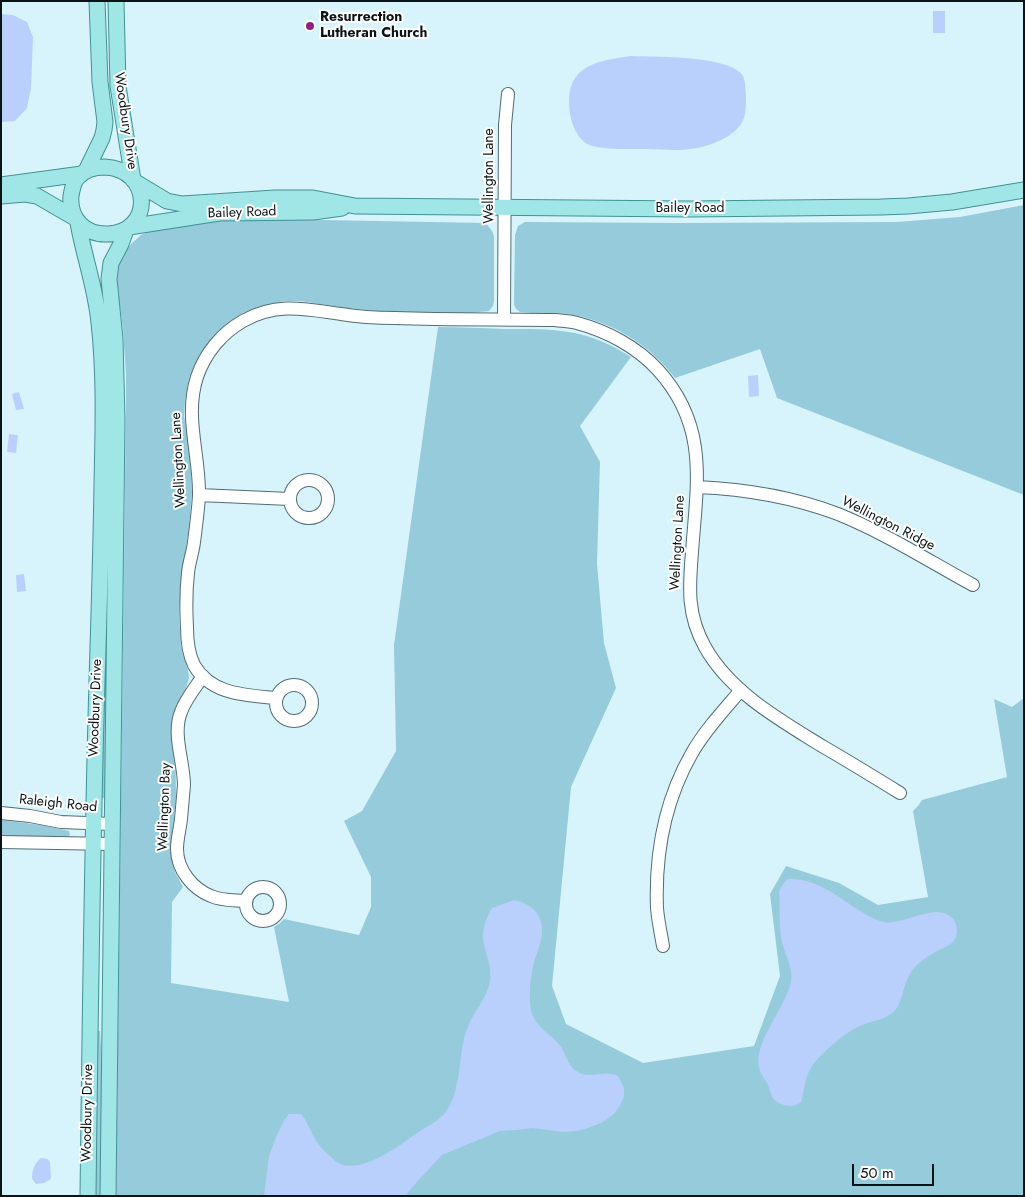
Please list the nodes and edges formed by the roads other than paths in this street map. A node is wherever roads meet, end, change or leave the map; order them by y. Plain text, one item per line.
1 (97, 1) edge
2 (116, 1) edge
3 (508, 94) dead end
4 (84, 172) junction
5 (135, 182) junction
6 (1, 185) edge
7 (1024, 190) edge
8 (1, 196) edge
9 (355, 206) junction
10 (504, 208) junction
11 (77, 220) junction
12 (128, 229) junction
13 (504, 319) junction
14 (697, 487) junction
15 (199, 495) junction
16 (290, 499) dead end
17 (973, 585) dead end
18 (203, 676) junction
19 (741, 690) junction
20 (276, 698) dead end
21 (900, 793) dead end
22 (1, 813) edge
23 (93, 823) junction
24 (112, 824) junction
25 (1, 842) edge
26 (92, 843) junction
27 (112, 844) junction
28 (245, 901) dead end
29 (663, 946) dead end
30 (88, 1196) edge
31 (108, 1196) edge

1 - 4 main road, Woodbury Drive
2 - 5 main road, Woodbury Drive
3 - 10 street, Wellington Lane
4 - 5 main road
4 - 6 main road
4 - 11 main road
5 - 9 main road, Bailey Road
5 - 12 main road
7 - 10 main road, Bailey Road
8 - 11 main road
9 - 10 main road, Bailey Road
9 - 12 main road, Bailey Road
10 - 13 street, Wellington Lane
11 - 12 main road
11 - 23 main road, Woodbury Drive
12 - 24 main road, Woodbury Drive
13 - 14 street, Wellington Lane
13 - 15 street, Wellington Lane
14 - 17 street, Wellington Ridge
14 - 19 street, Wellington Lane
15 - 16 street
15 - 18 street, Wellington Lane
18 - 20 street, Wellington Lane
18 - 28 street, Wellington Bay
19 - 21 street, Wellington Lane
19 - 29 street
22 - 23 street, Raleigh Road
23 - 24 street, Raleigh Road
23 - 26 main road, Woodbury Drive
24 - 27 main road, Woodbury Drive
25 - 26 street
26 - 27 street
26 - 30 main road, Woodbury Drive
27 - 31 main road, Woodbury Drive

